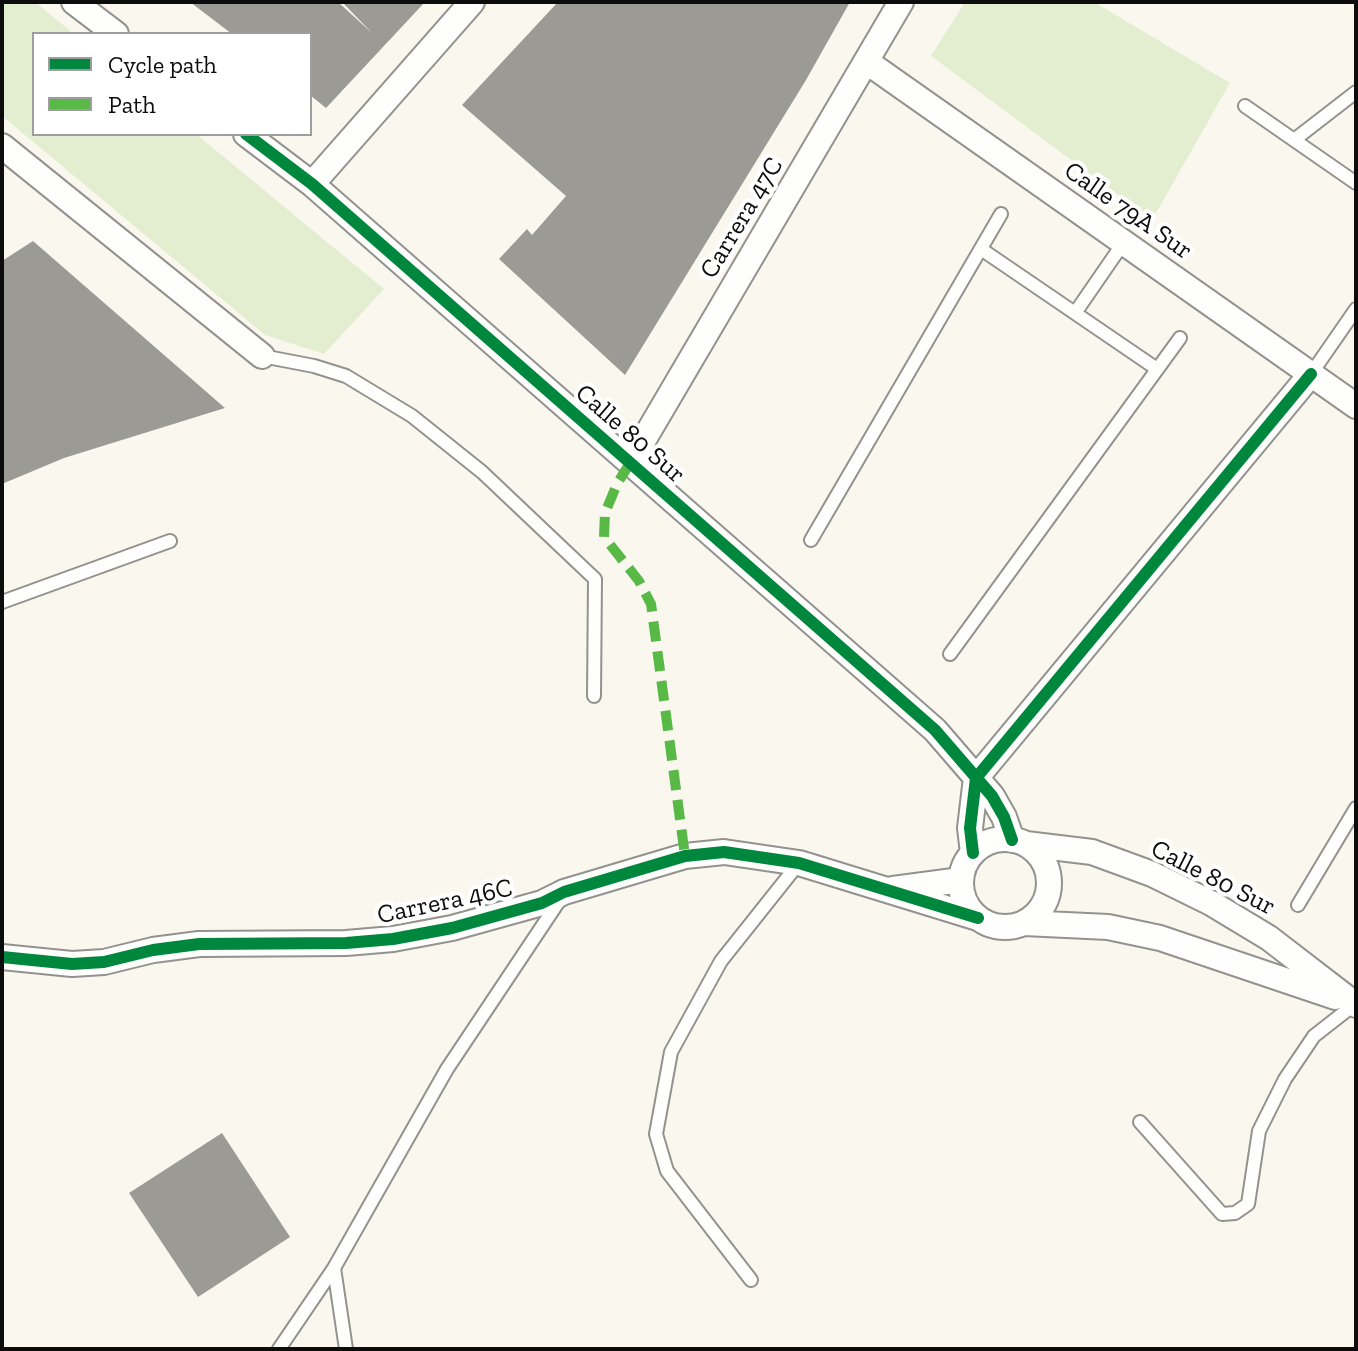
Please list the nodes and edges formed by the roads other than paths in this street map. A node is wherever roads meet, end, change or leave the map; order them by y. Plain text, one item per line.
1 (74, 2) edge
2 (472, 2) edge
3 (901, 2) edge
4 (113, 32) edge
5 (867, 62) junction
6 (1356, 92) edge
7 (1245, 106) dead end
8 (249, 136) edge
9 (1294, 140) junction
10 (2, 146) edge
11 (1356, 183) edge
12 (312, 184) junction
13 (1001, 214) dead end
14 (1124, 242) junction
15 (981, 249) junction
16 (1356, 309) edge
17 (1075, 313) junction
18 (1180, 338) dead end
19 (262, 356) joint
20 (1157, 369) junction
21 (1311, 374) junction
22 (1356, 406) edge
23 (630, 463) junction
24 (811, 540) dead end
25 (170, 541) dead end
26 (2, 602) edge
27 (950, 654) dead end
28 (594, 696) dead end
29 (976, 778) junction
30 (1356, 808) edge
31 (1019, 842) junction
32 (973, 853) junction
33 (799, 863) junction
34 (961, 880) junction
35 (886, 890) junction
36 (564, 892) junction
37 (1298, 905) dead end
38 (978, 918) junction
39 (1024, 923) junction
40 (2, 957) edge
41 (1356, 1004) edge
42 (1140, 1122) dead end
43 (334, 1268) junction
44 (751, 1280) dead end
45 (279, 1349) edge
46 (346, 1349) edge

1 - 4 street
2 - 12 street
3 - 5 street, Carrera 47C
5 - 14 street, Calle 79A Sur
5 - 23 street, Carrera 47C
6 - 9 lane
7 - 9 lane
8 - 12 street, Calle 80 Sur
9 - 11 lane
10 - 19 street
12 - 23 street, Calle 80 Sur
13 - 15 lane
14 - 17 lane
14 - 21 street, Calle 79A Sur
15 - 17 lane
15 - 24 lane
16 - 21 lane
17 - 20 lane
18 - 20 lane
19 - 28 lane
20 - 27 lane
21 - 22 street, Calle 79A Sur
21 - 29 street
23 - 29 street, Calle 80 Sur
25 - 26 lane
29 - 31 street, Calle 80 Sur
29 - 32 street
30 - 37 lane
31 - 32 street
31 - 39 street
31 - 41 street, Calle 80 Sur
32 - 34 street
33 - 35 street, Carrera 46C
33 - 36 street, Carrera 46C
33 - 44 lane
34 - 35 street
34 - 38 street
35 - 38 street, Carrera 46C
36 - 40 street, Carrera 46C
36 - 43 lane
38 - 39 street
39 - 41 street
41 - 42 lane
43 - 45 lane
43 - 46 lane

